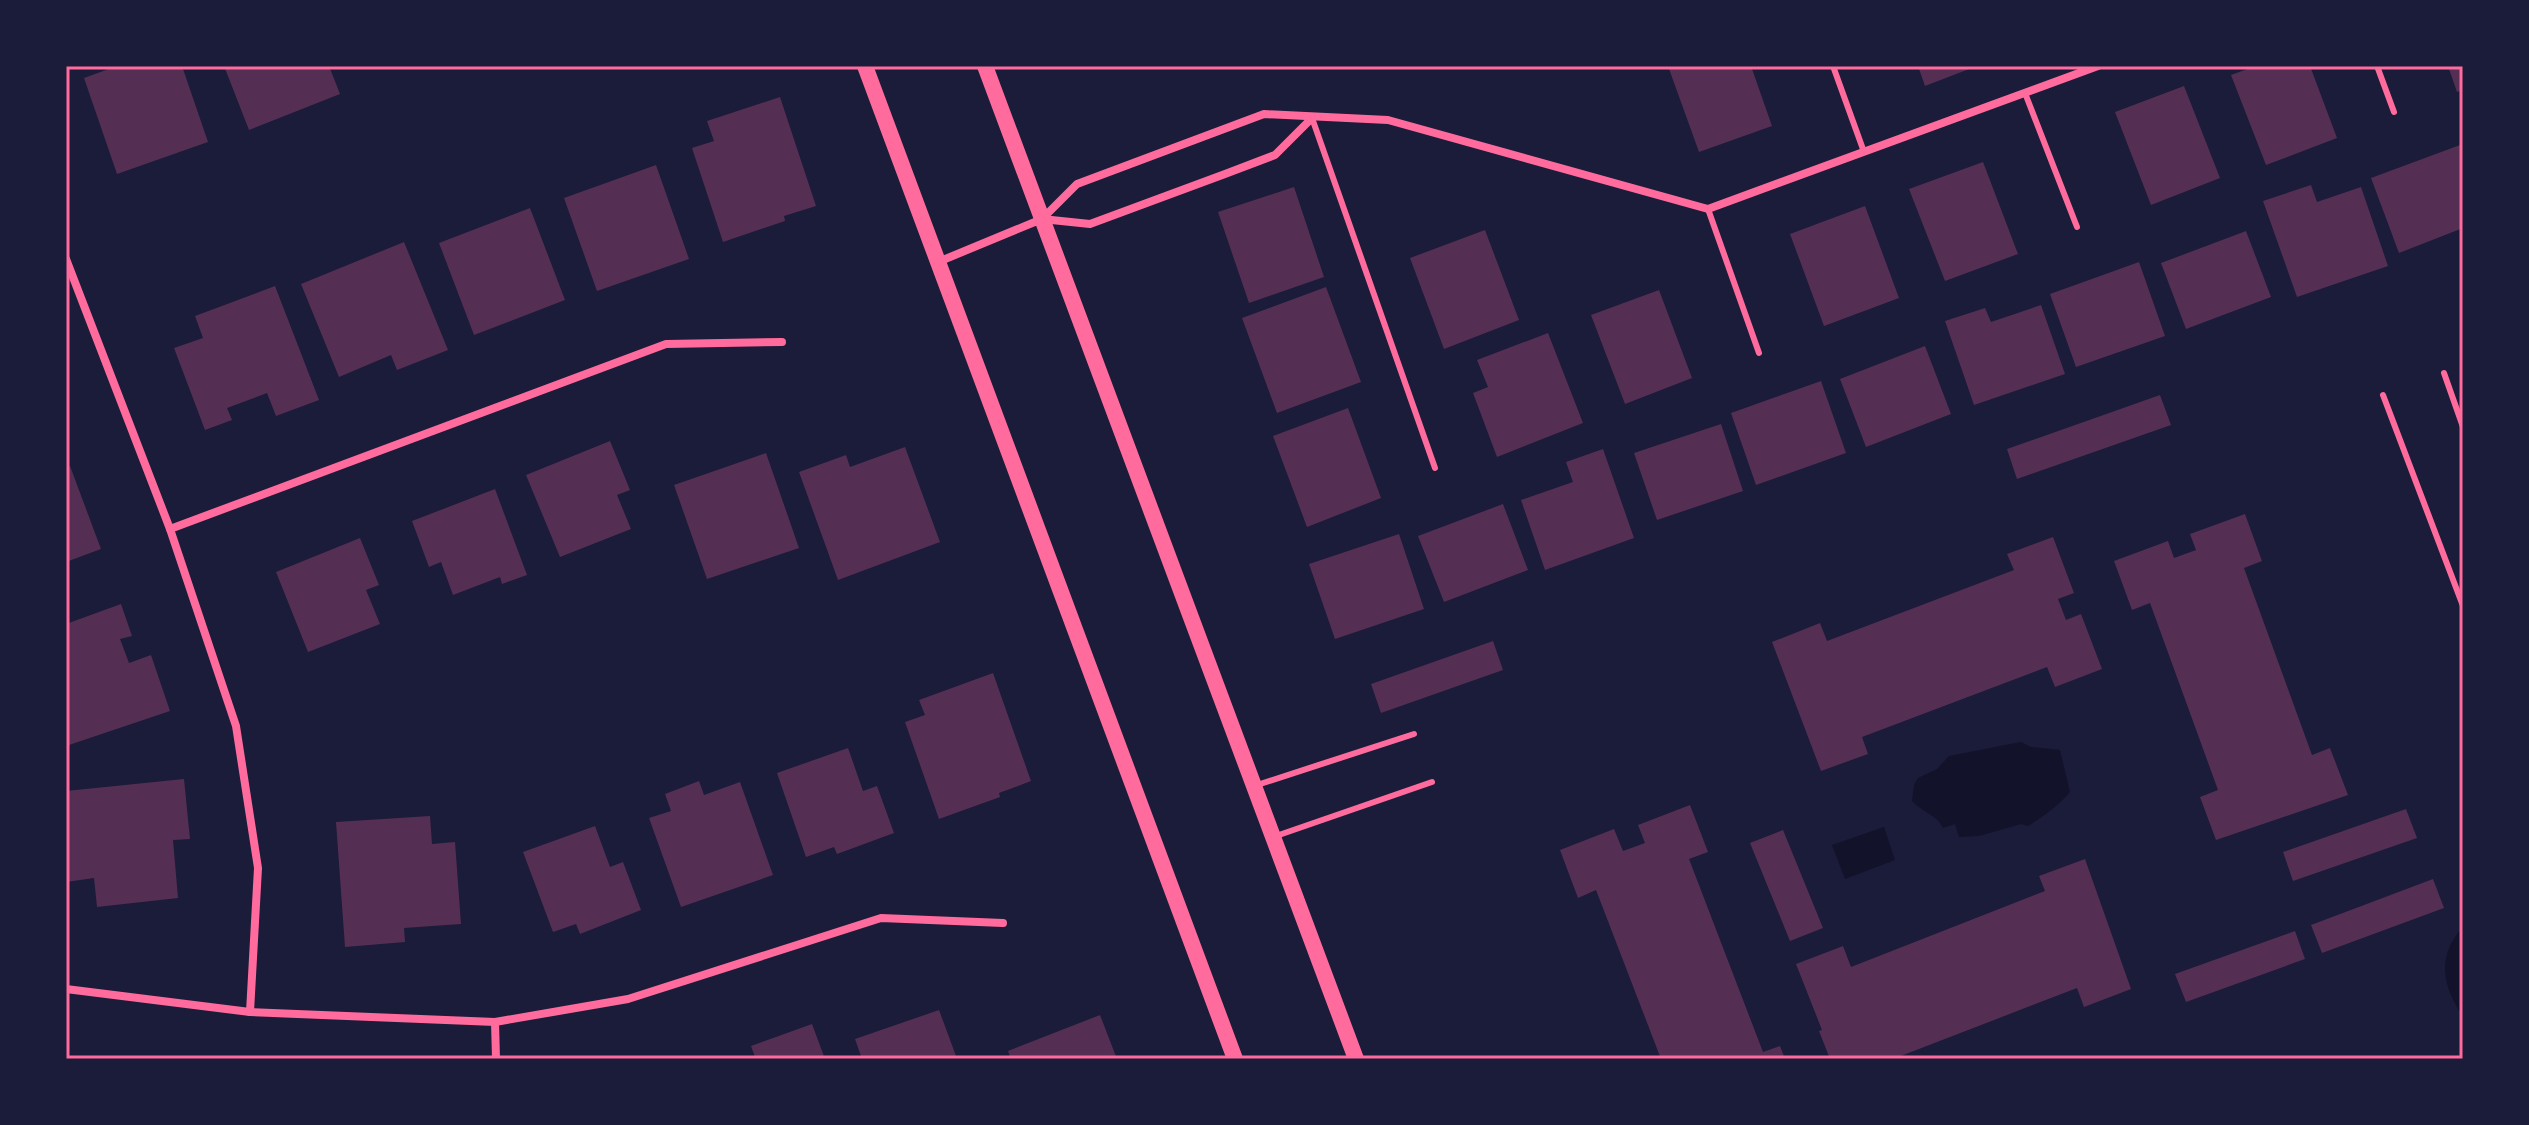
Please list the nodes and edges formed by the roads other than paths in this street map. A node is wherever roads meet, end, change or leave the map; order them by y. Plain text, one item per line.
1 (865, 66) edge
2 (985, 66) edge
3 (1833, 66) edge
4 (2098, 66) edge
5 (2377, 66) edge
6 (2025, 93) junction
7 (2394, 112) dead end
8 (1312, 118) junction
9 (1864, 152) junction
10 (1708, 209) junction
11 (1042, 219) junction
12 (2077, 227) dead end
13 (66, 259) edge
14 (937, 262) junction
15 (782, 342) dead end
16 (1759, 353) dead end
17 (2444, 373) dead end
18 (2383, 395) dead end
19 (2463, 427) edge
20 (1435, 468) dead end
21 (170, 529) junction
22 (2463, 606) edge
23 (1414, 734) dead end
24 (1432, 782) dead end
25 (1254, 786) junction
26 (1273, 837) junction
27 (1003, 923) dead end
28 (66, 989) edge
29 (250, 1012) junction
30 (495, 1022) junction
31 (496, 1059) edge
32 (1235, 1059) edge
33 (1356, 1059) edge

1 - 14 main road
2 - 11 main road
3 - 9 lane
4 - 6 street
5 - 7 lane
6 - 9 street
6 - 12 lane
8 - 10 street
8 - 11 street
8 - 11 street
8 - 20 lane
9 - 10 street
10 - 16 lane
11 - 14 street
11 - 25 main road
13 - 21 street
14 - 32 main road
15 - 21 street
17 - 19 lane
18 - 22 lane
21 - 29 street
23 - 25 lane
24 - 26 lane
25 - 26 main road
26 - 33 main road
27 - 30 street
28 - 29 street
29 - 30 street
30 - 31 street

